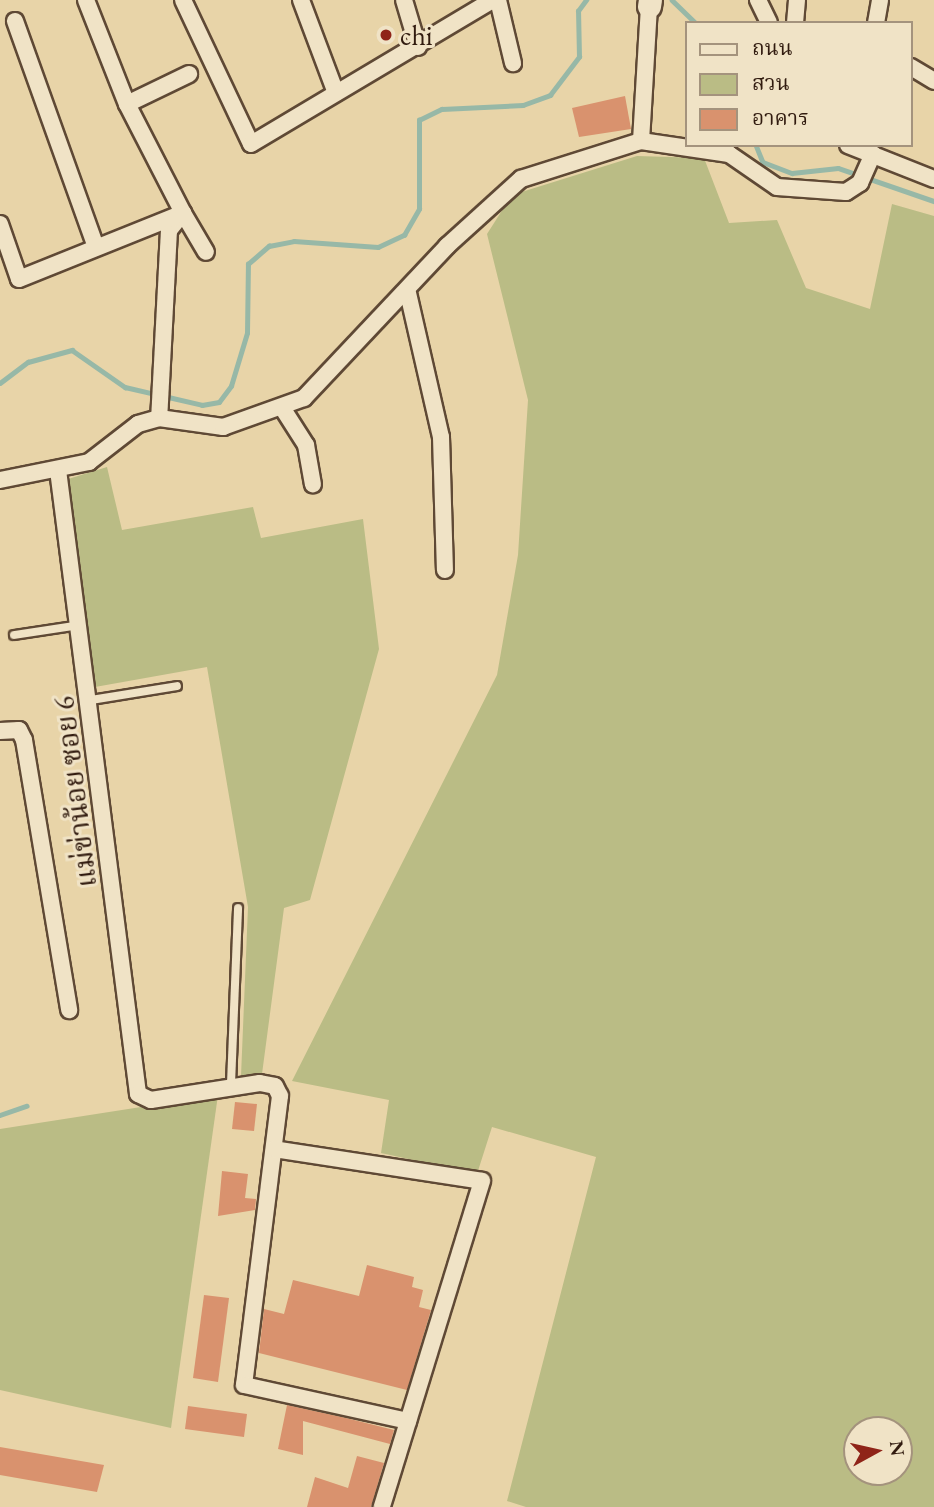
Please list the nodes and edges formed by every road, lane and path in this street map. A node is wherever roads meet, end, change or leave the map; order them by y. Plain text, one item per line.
1 (183, 0) edge
2 (301, 0) edge
3 (404, 0) edge
4 (496, 0) edge
5 (758, 0) edge
6 (797, 0) edge
7 (880, 0) edge
8 (86, 1) edge
9 (650, 3) edge
10 (15, 21) dead end
11 (768, 21) edge
12 (795, 21) edge
13 (876, 21) edge
14 (418, 47) junction
15 (513, 63) dead end
16 (913, 68) edge
17 (189, 74) dead end
18 (934, 81) edge
19 (337, 93) junction
20 (127, 104) junction
21 (641, 141) junction
22 (854, 147) edge
23 (873, 154) junction
24 (934, 179) edge
25 (183, 213) junction
26 (0, 224) edge
27 (95, 245) junction
28 (206, 252) dead end
29 (408, 293) junction
30 (283, 409) junction
31 (160, 412) junction
32 (58, 470) junction
33 (0, 480) edge
34 (313, 484) dead end
35 (445, 570) dead end
36 (80, 625) junction
37 (14, 635) dead end
38 (177, 686) dead end
39 (91, 700) junction
40 (0, 732) edge
41 (238, 908) dead end
42 (69, 1010) dead end
43 (231, 1084) junction
44 (274, 1149) junction
45 (408, 1421) junction
46 (382, 1507) edge

1 - 19 street
2 - 19 street
3 - 14 street
4 - 14 street
4 - 15 street
5 - 11 street
6 - 12 street
7 - 13 street
8 - 20 street
9 - 21 street
10 - 27 street
14 - 19 street
16 - 18 street
17 - 20 street
20 - 25 street
21 - 23 street
21 - 29 street
22 - 23 street
23 - 24 street
25 - 27 street
25 - 28 street
25 - 31 street
26 - 27 street
29 - 30 street
29 - 35 street
30 - 31 street
30 - 34 street
31 - 32 street
32 - 33 street
32 - 36 street, แม่ข่าน้อย ซอย 6
36 - 37 lane
36 - 39 street, แม่ข่าน้อย ซอย 6
38 - 39 lane
39 - 43 street, แม่ข่าน้อย ซอย 6
40 - 42 street
41 - 43 lane
43 - 44 street
44 - 45 street
44 - 45 street
45 - 46 street

